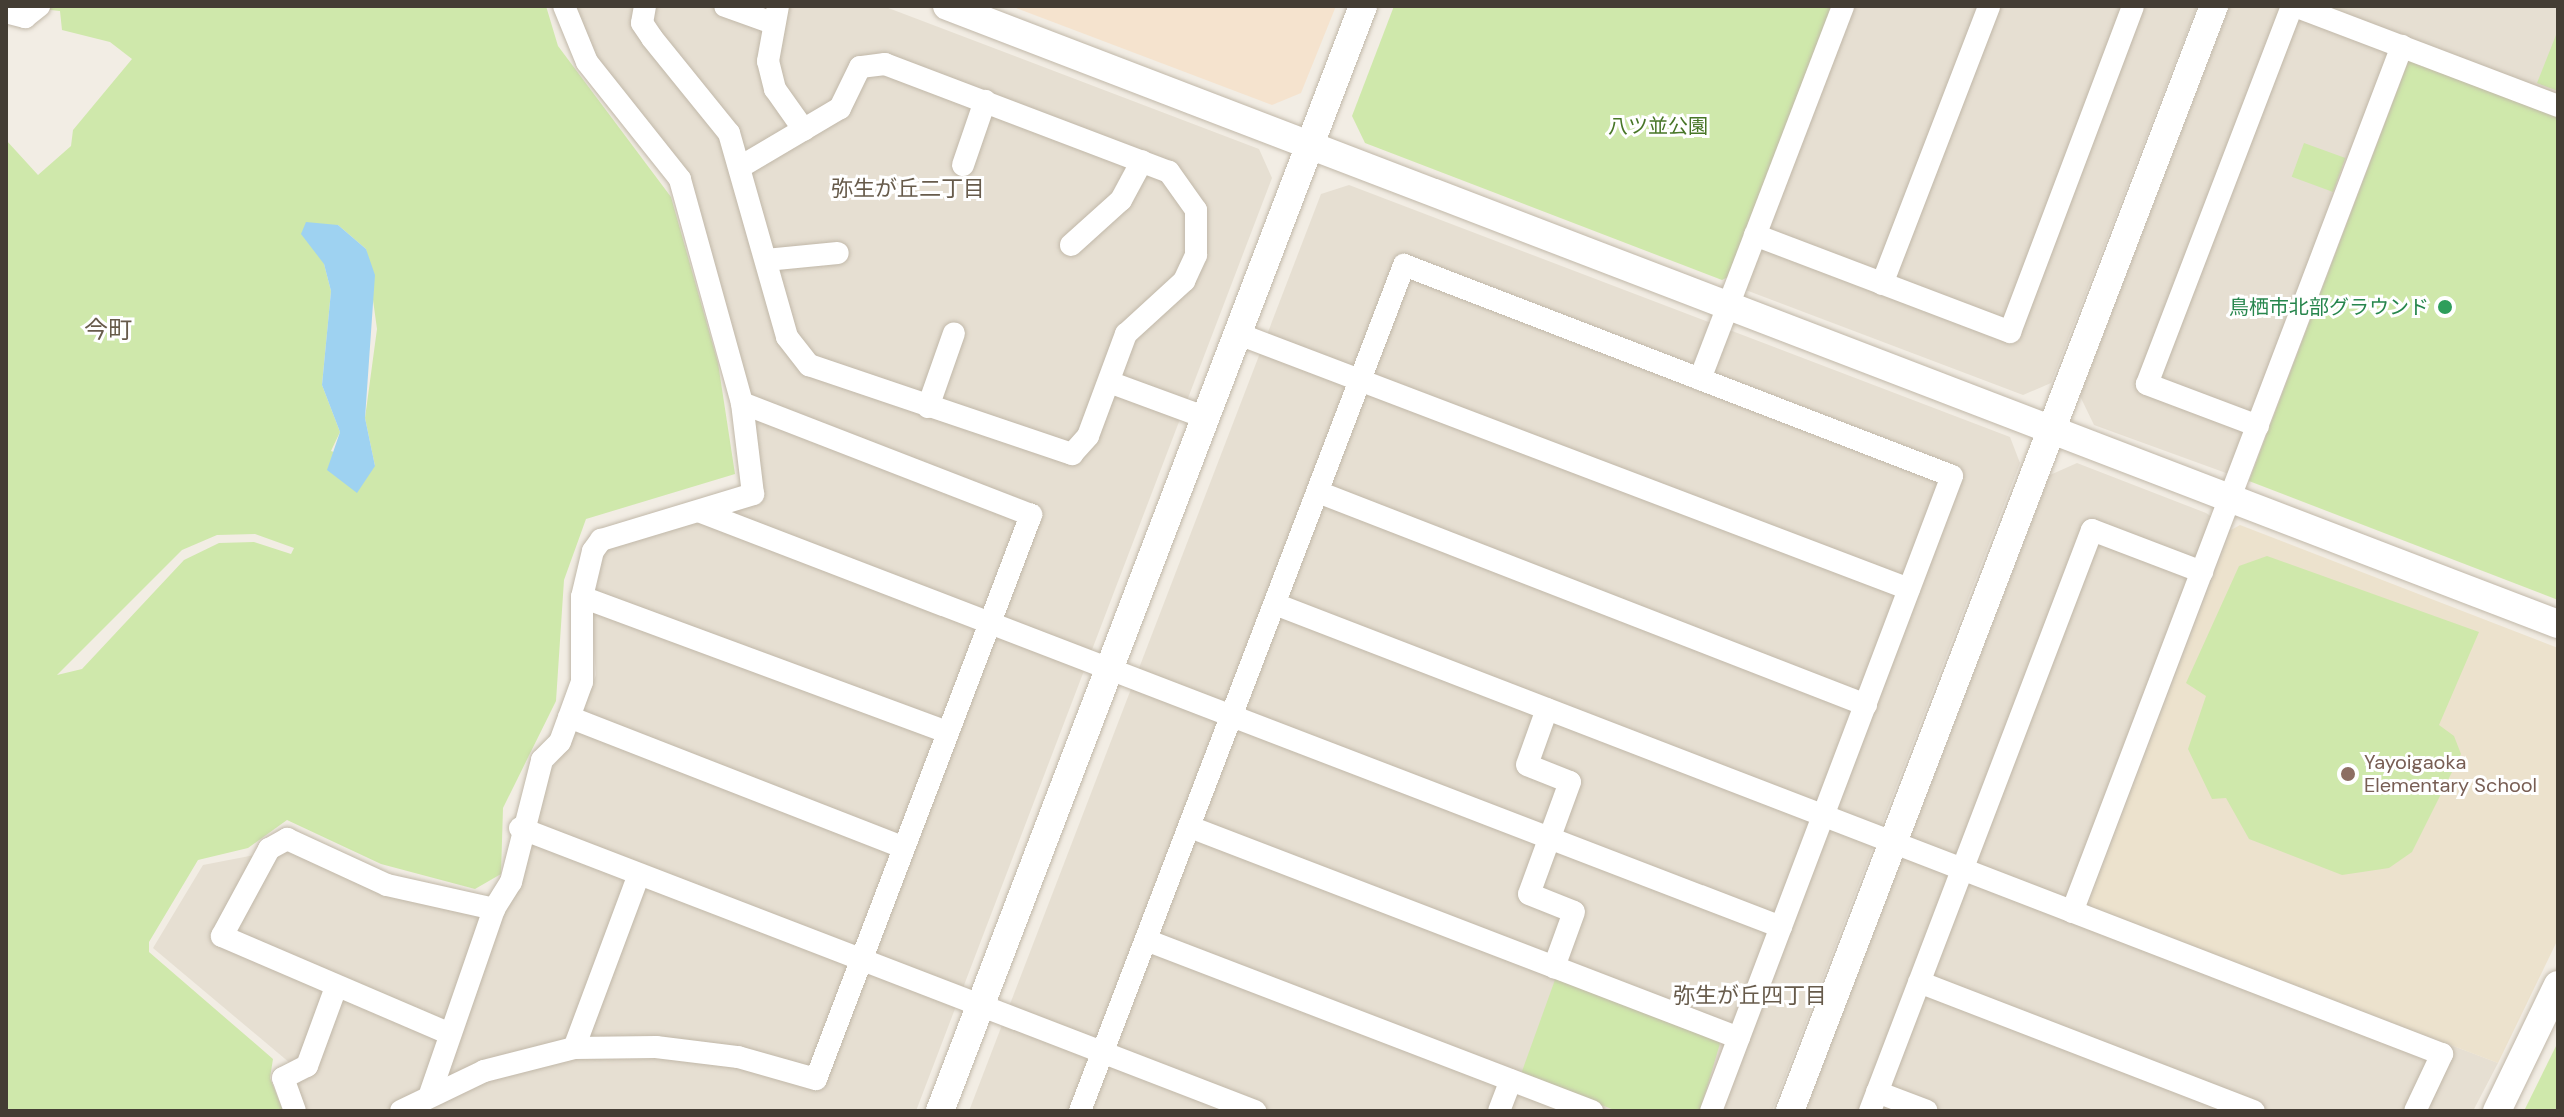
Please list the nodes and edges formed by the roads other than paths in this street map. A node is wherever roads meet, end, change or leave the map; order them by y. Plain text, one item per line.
1 (39, 6) edge
2 (564, 6) edge
3 (645, 6) edge
4 (725, 6) edge
5 (947, 6) edge
6 (1363, 6) edge
7 (1843, 6) edge
8 (1989, 6) edge
9 (2133, 6) edge
10 (2214, 6) edge
11 (2294, 6) edge
12 (6, 12) edge
13 (776, 14) edge
14 (2402, 46) junction
15 (985, 101) junction
16 (2558, 106) edge
17 (804, 130) junction
18 (1309, 146) junction
19 (1142, 161) junction
20 (963, 165) dead end
21 (742, 166) junction
22 (1755, 235) junction
23 (1071, 245) dead end
24 (838, 253) dead end
25 (766, 260) junction
26 (1882, 284) junction
27 (1727, 308) junction
28 (954, 333) dead end
29 (1236, 333) junction
30 (1700, 379) junction
31 (1361, 381) junction
32 (1109, 382) junction
33 (742, 403) junction
34 (928, 407) junction
35 (1204, 417) junction
36 (2258, 426) junction
37 (2049, 431) junction
38 (1318, 492) junction
39 (2230, 499) junction
40 (701, 512) junction
41 (2202, 572) junction
42 (1909, 589) junction
43 (582, 597) junction
44 (1275, 604) junction
45 (987, 623) junction
46 (2558, 624) edge
47 (1107, 671) junction
48 (1866, 705) junction
49 (1547, 709) junction
50 (569, 717) junction
51 (1231, 718) junction
52 (946, 732) junction
53 (1823, 816) junction
54 (1190, 827) junction
55 (520, 828) junction
56 (1549, 839) junction
57 (1891, 842) junction
58 (902, 847) junction
59 (1962, 869) junction
60 (638, 877) junction
61 (494, 909) junction
62 (2072, 912) junction
63 (1781, 927) junction
64 (1146, 940) junction
65 (860, 957) junction
66 (1554, 967) junction
67 (1919, 982) junction
68 (2558, 985) edge
69 (336, 987) junction
70 (981, 1004) junction
71 (448, 1033) junction
72 (1739, 1038) junction
73 (574, 1048) junction
74 (1103, 1054) junction
75 (1511, 1080) junction
76 (430, 1094) junction
77 (1874, 1102) edge
78 (295, 1111) edge
79 (401, 1111) edge
80 (940, 1111) edge
81 (1080, 1111) edge
82 (1255, 1111) edge
83 (1499, 1111) edge
84 (1592, 1111) edge
85 (1711, 1111) edge
86 (1790, 1111) edge
87 (1927, 1111) edge
88 (2254, 1111) edge
89 (2415, 1111) edge
90 (2497, 1111) edge

1 - 12 street
2 - 33 street
3 - 21 street
4 - 13 street
5 - 18 street
6 - 18 street
7 - 22 street
8 - 26 street
9 - 26 street
10 - 37 street
11 - 14 street
11 - 36 street
13 - 17 street
14 - 16 street
14 - 36 street
15 - 17 street
15 - 19 street
15 - 20 street
17 - 21 street
18 - 27 street
18 - 29 street
19 - 23 street
19 - 32 street
21 - 25 street
22 - 26 street
22 - 27 street
24 - 25 street
25 - 34 street
27 - 30 street
27 - 37 street
28 - 34 street
29 - 31 street
29 - 35 street
30 - 31 street
30 - 42 street
31 - 38 street
31 - 42 street
32 - 34 street
32 - 35 street
33 - 40 street
33 - 45 street
35 - 47 street
36 - 39 street
37 - 39 street
37 - 57 street
38 - 44 street
38 - 48 street
39 - 41 street
39 - 46 street
40 - 43 street
40 - 45 street
41 - 59 street
41 - 62 street
42 - 48 street
43 - 50 street
43 - 52 street
44 - 49 street
44 - 51 street
45 - 47 street
45 - 52 street
47 - 51 street
47 - 70 street
48 - 53 street
49 - 53 street
49 - 56 street
50 - 55 street
50 - 58 street
51 - 54 street
51 - 56 street
52 - 58 street
53 - 57 street
53 - 63 street
54 - 64 street
54 - 66 street
55 - 60 street
55 - 61 street
56 - 63 street
56 - 66 street
57 - 59 street
57 - 86 street
58 - 65 street
59 - 62 street
59 - 67 street
60 - 65 street
60 - 73 street
61 - 69 street
61 - 71 street
62 - 89 street
63 - 72 street
64 - 74 street
64 - 75 street
65 - 70 street
65 - 73 street
66 - 72 street
67 - 77 street
67 - 88 street
68 - 90 street
69 - 71 street
69 - 78 street
70 - 74 street
70 - 80 street
71 - 76 street
72 - 85 street
73 - 76 street
74 - 81 street
74 - 82 street
75 - 83 street
75 - 84 street
76 - 79 street
77 - 87 street

